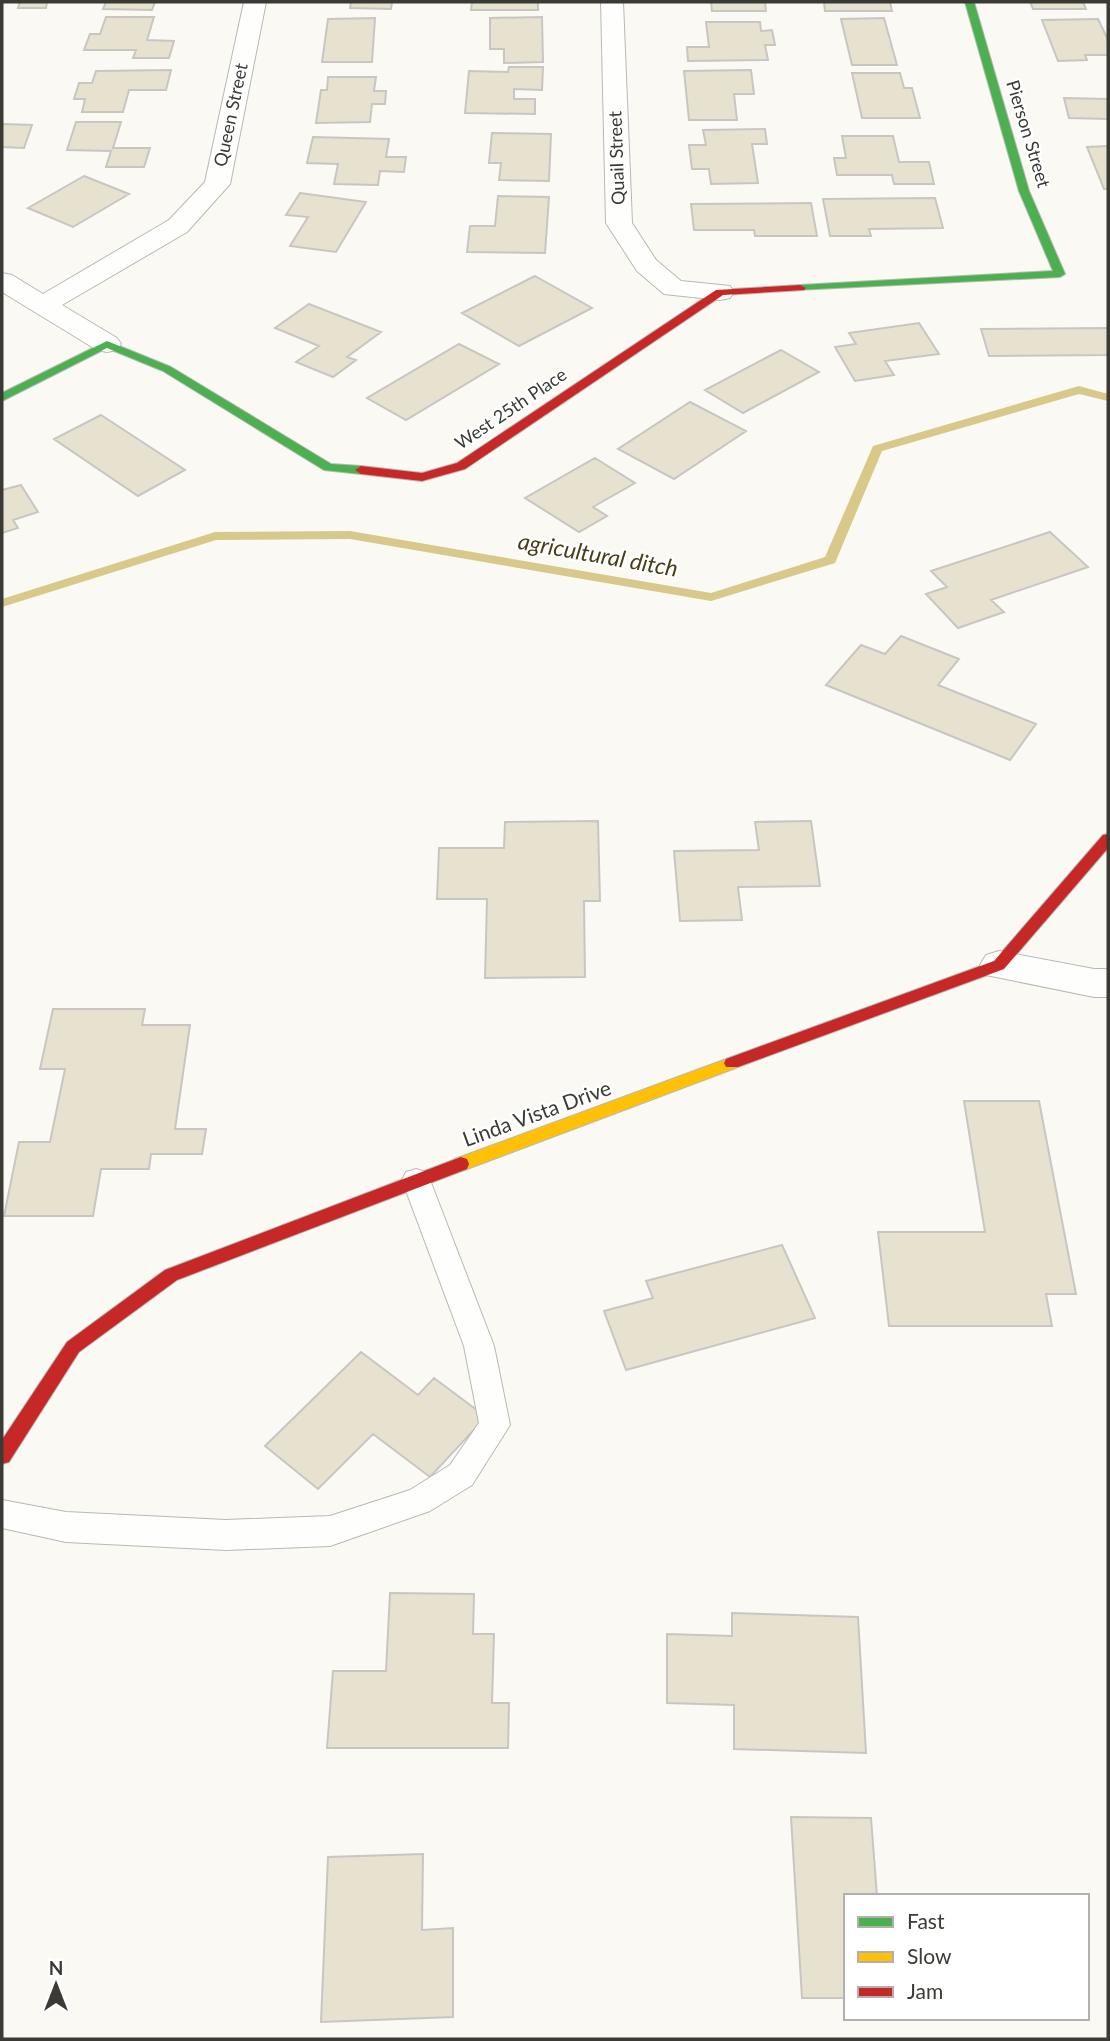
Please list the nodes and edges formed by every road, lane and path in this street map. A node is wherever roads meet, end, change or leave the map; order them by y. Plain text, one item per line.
1 (254, 2) edge
2 (612, 2) edge
3 (969, 2) edge
4 (2, 281) edge
5 (720, 292) junction
6 (43, 304) junction
7 (107, 344) junction
8 (2, 398) edge
9 (1108, 839) edge
10 (999, 965) junction
11 (1108, 983) edge
12 (416, 1180) junction
13 (2, 1456) edge
14 (2, 1514) edge

1 - 6 street, Queen Street
2 - 5 street, Quail Street
3 - 5 street, Pierson Street
4 - 6 street
5 - 7 street, West 25th Place
6 - 7 street
7 - 8 street
9 - 10 street, Linda Vista Drive
10 - 11 street
10 - 12 street, Linda Vista Drive
12 - 13 street, Linda Vista Drive
12 - 14 lane

